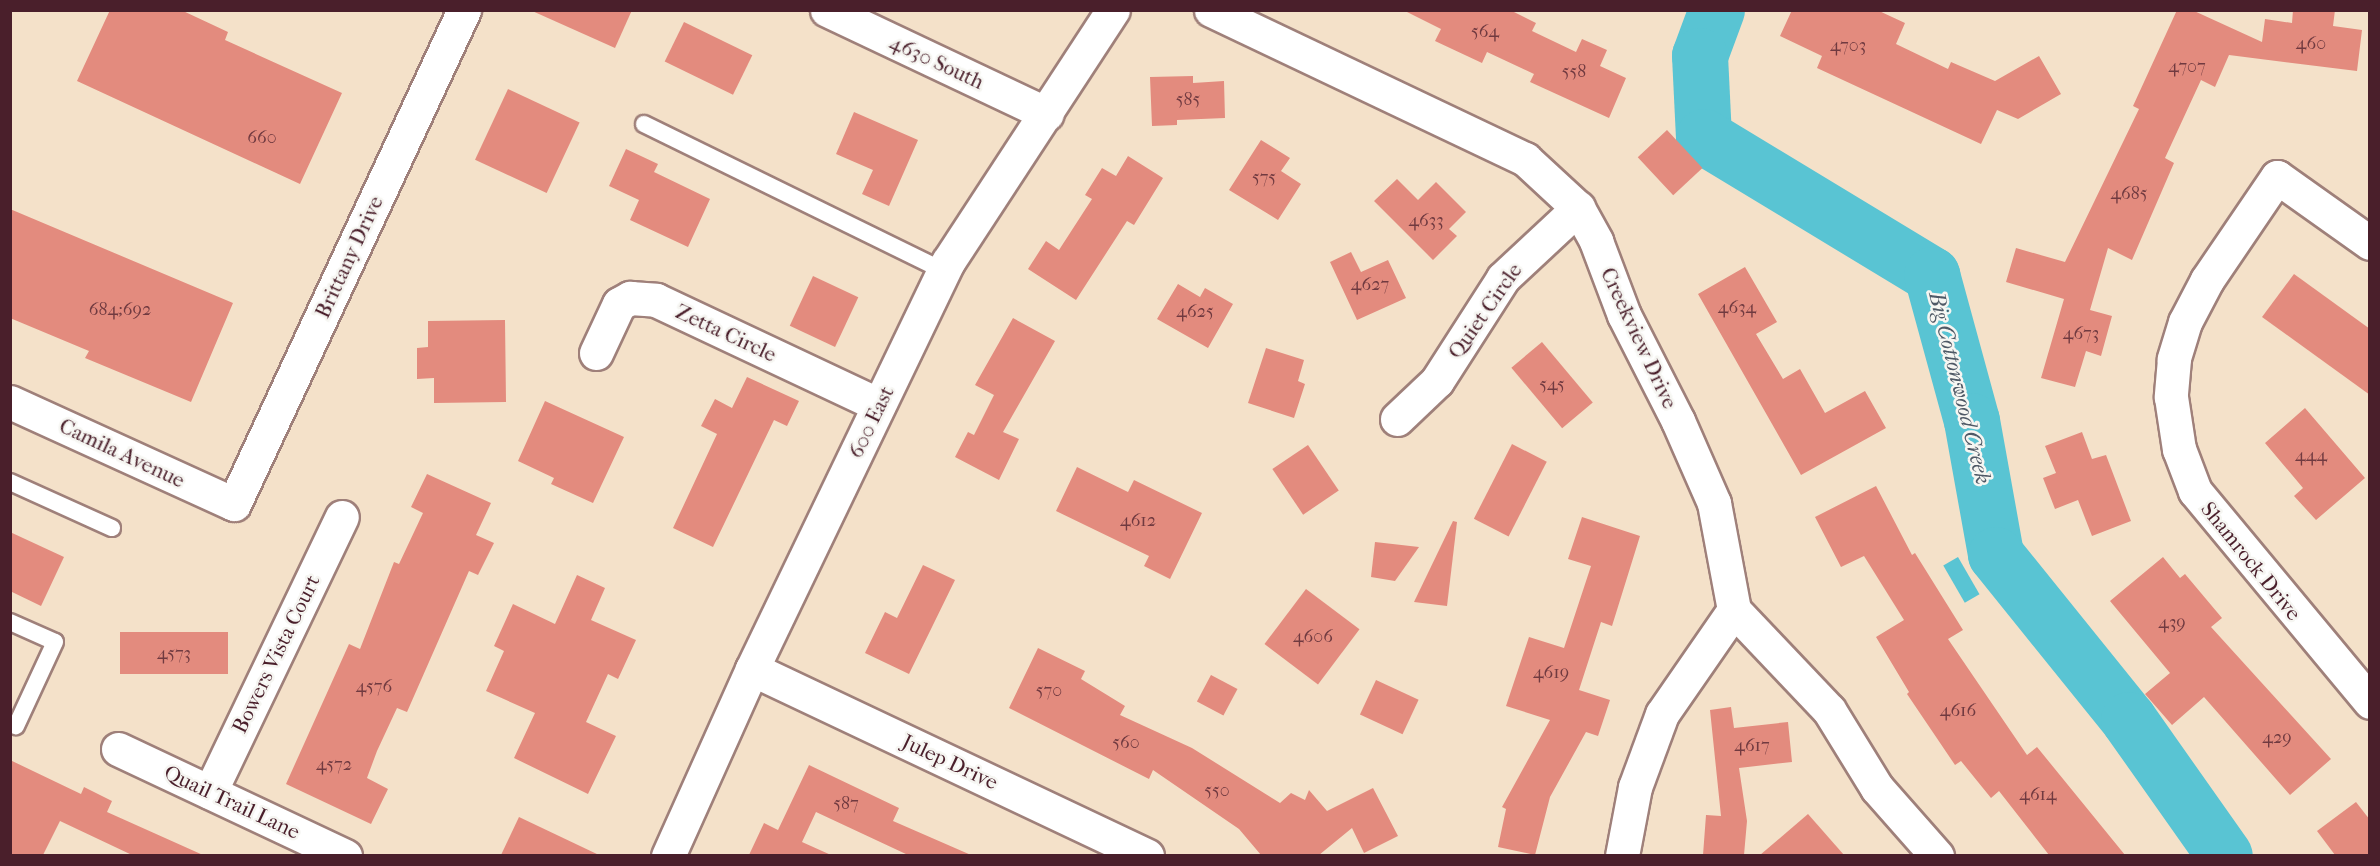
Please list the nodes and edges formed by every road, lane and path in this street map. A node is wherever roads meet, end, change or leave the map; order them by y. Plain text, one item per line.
1 (464, 10) edge
2 (827, 10) edge
3 (1113, 10) edge
4 (1211, 10) edge
5 (1047, 114) junction
6 (644, 124) dead end
7 (1578, 208) junction
8 (2370, 243) edge
9 (944, 271) junction
10 (596, 353) dead end
11 (10, 402) edge
12 (879, 405) junction
13 (1397, 420) dead end
14 (10, 482) edge
15 (234, 504) joint
16 (342, 517) dead end
17 (112, 528) dead end
18 (1734, 610) junction
19 (10, 622) edge
20 (752, 669) junction
21 (2370, 702) edge
22 (16, 726) dead end
23 (118, 749) dead end
24 (210, 792) junction
25 (345, 855) edge
26 (668, 855) edge
27 (1148, 855) edge
28 (1622, 855) edge
29 (1937, 855) edge

1 - 15 street, Brittany Drive
2 - 5 street, 4630 South
3 - 5 street, 600 East
4 - 7 street, Creekview Drive
5 - 9 street, 600 East
6 - 9 lane
7 - 13 street, Quiet Circle
7 - 18 street, Creekview Drive
8 - 21 street, Shamrock Drive
9 - 12 street, 600 East
10 - 12 street, Zetta Circle
11 - 15 street, Camila Avenue
12 - 20 street, 600 East
14 - 17 lane
16 - 24 street, Bowers Vista Court
18 - 28 street
18 - 29 street
19 - 22 lane
20 - 26 street, 600 East
20 - 27 street, Julep Drive
23 - 24 street, Quail Trail Lane
24 - 25 street, Quail Trail Lane

